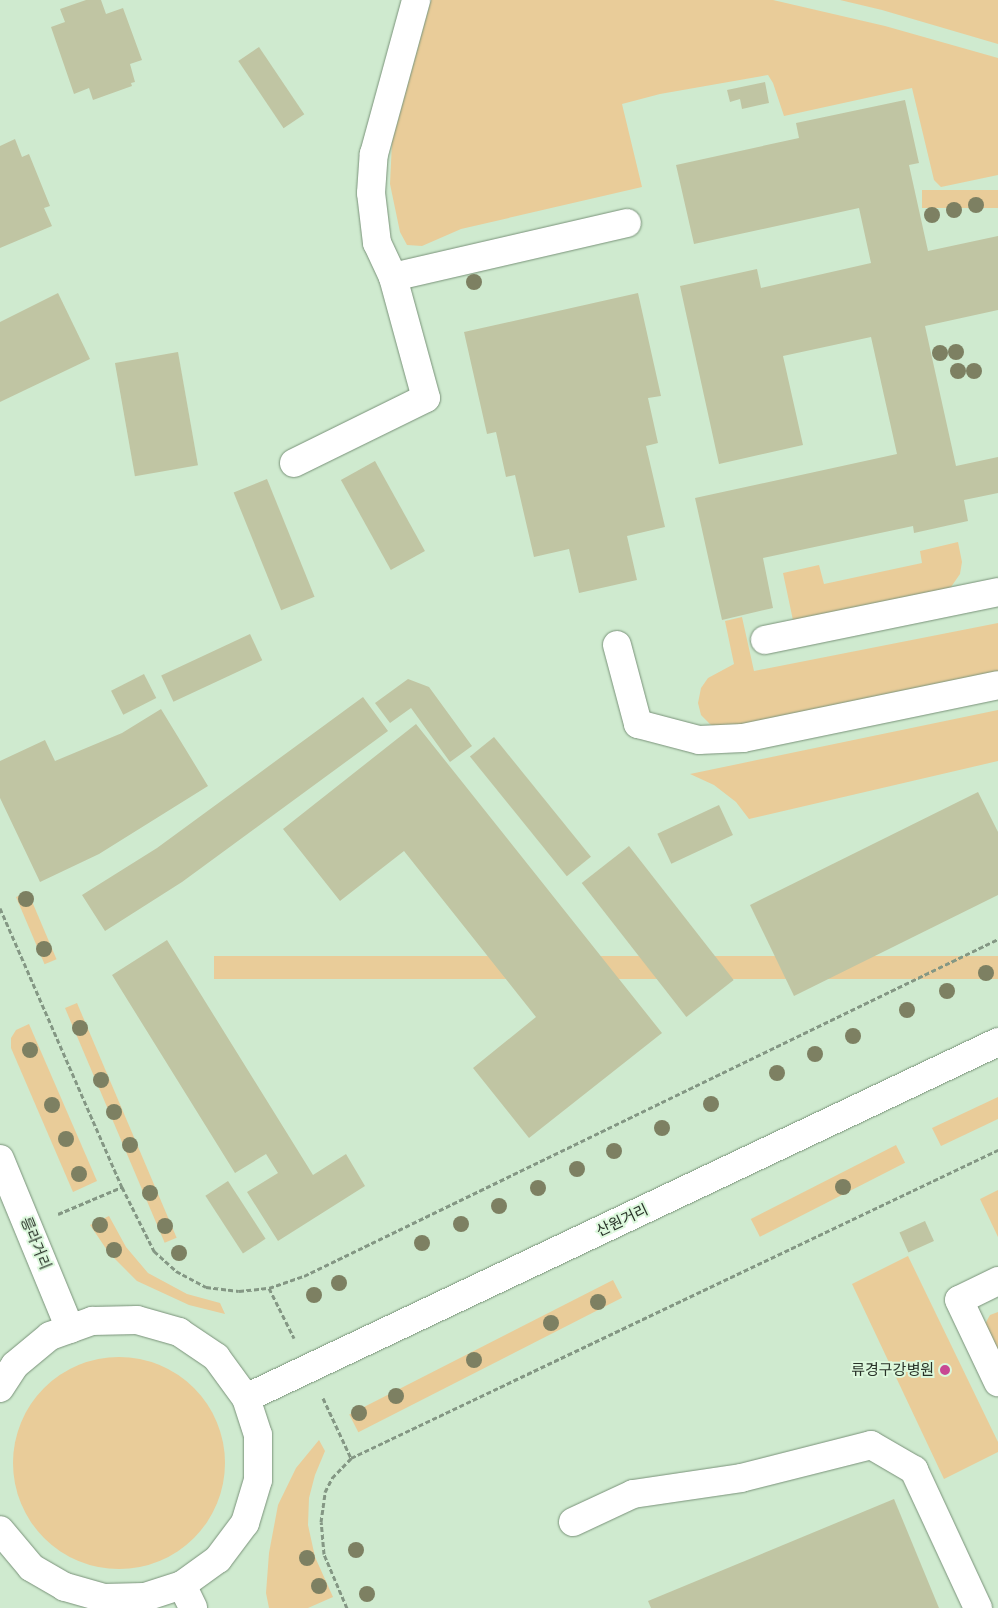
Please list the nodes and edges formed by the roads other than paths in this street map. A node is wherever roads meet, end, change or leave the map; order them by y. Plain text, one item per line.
1 (416, 0) edge
2 (627, 223) dead end
3 (393, 276) junction
4 (294, 464) dead end
5 (998, 592) edge
6 (765, 640) dead end
7 (617, 645) dead end
8 (998, 685) edge
9 (998, 1042) edge
10 (0, 1159) edge
11 (998, 1281) edge
12 (70, 1329) junction
13 (998, 1382) edge
14 (0, 1388) edge
15 (246, 1398) junction
16 (573, 1522) dead end
17 (0, 1530) edge
18 (187, 1596) edge
19 (978, 1608) edge

1 - 3 main road
2 - 3 main road
3 - 4 main road
5 - 6 main road
7 - 8 main road
9 - 15 main road, 산원거리
10 - 12 main road, 릉라거리
11 - 13 main road
12 - 14 main road
12 - 15 main road
15 - 18 main road
16 - 19 main road
17 - 18 main road

